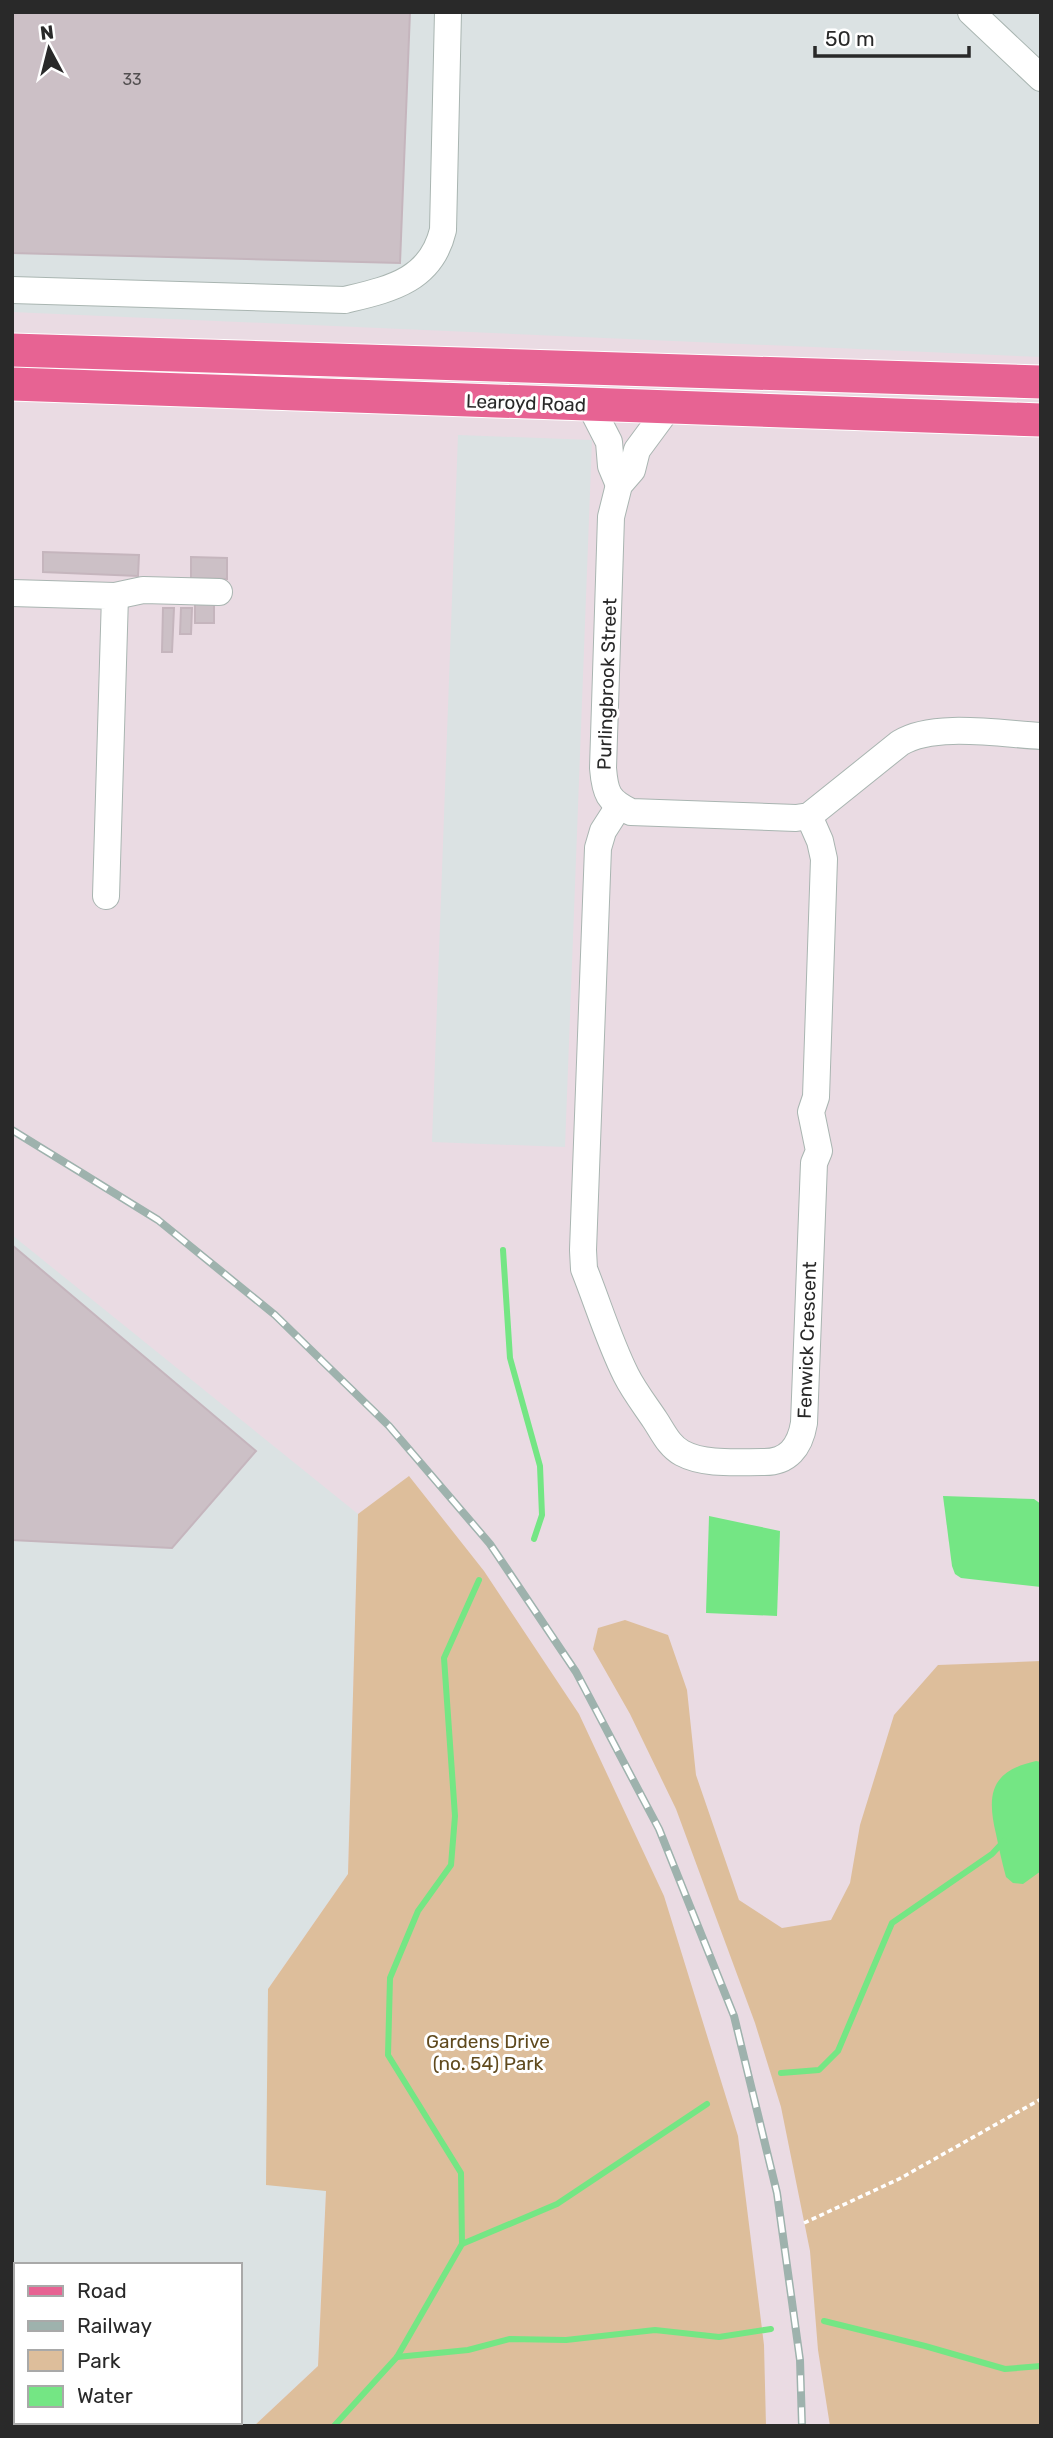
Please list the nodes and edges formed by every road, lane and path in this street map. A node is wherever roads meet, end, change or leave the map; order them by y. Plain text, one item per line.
1 (448, 12) edge
2 (971, 12) edge
3 (1041, 78) edge
4 (12, 290) edge
5 (12, 350) edge
6 (1041, 382) edge
7 (12, 384) edge
8 (590, 405) junction
9 (668, 408) junction
10 (1041, 420) edge
11 (619, 485) junction
12 (219, 592) dead end
13 (12, 593) edge
14 (115, 596) junction
15 (1041, 736) edge
16 (619, 806) junction
17 (809, 816) junction
18 (106, 896) dead end
19 (1041, 2099) edge
20 (804, 2223) dead end

1 - 4 street
2 - 3 street
5 - 6 main road, Learoyd Road
7 - 8 main road, Learoyd Road
8 - 9 main road, Learoyd Road
8 - 11 street, Purlingbrook Street
9 - 10 main road, Learoyd Road
9 - 11 street, Purlingbrook Street
11 - 16 street, Purlingbrook Street
12 - 14 street
13 - 14 street
14 - 18 street
15 - 17 street
16 - 17 street
16 - 17 street, Fenwick Crescent
19 - 20 path

